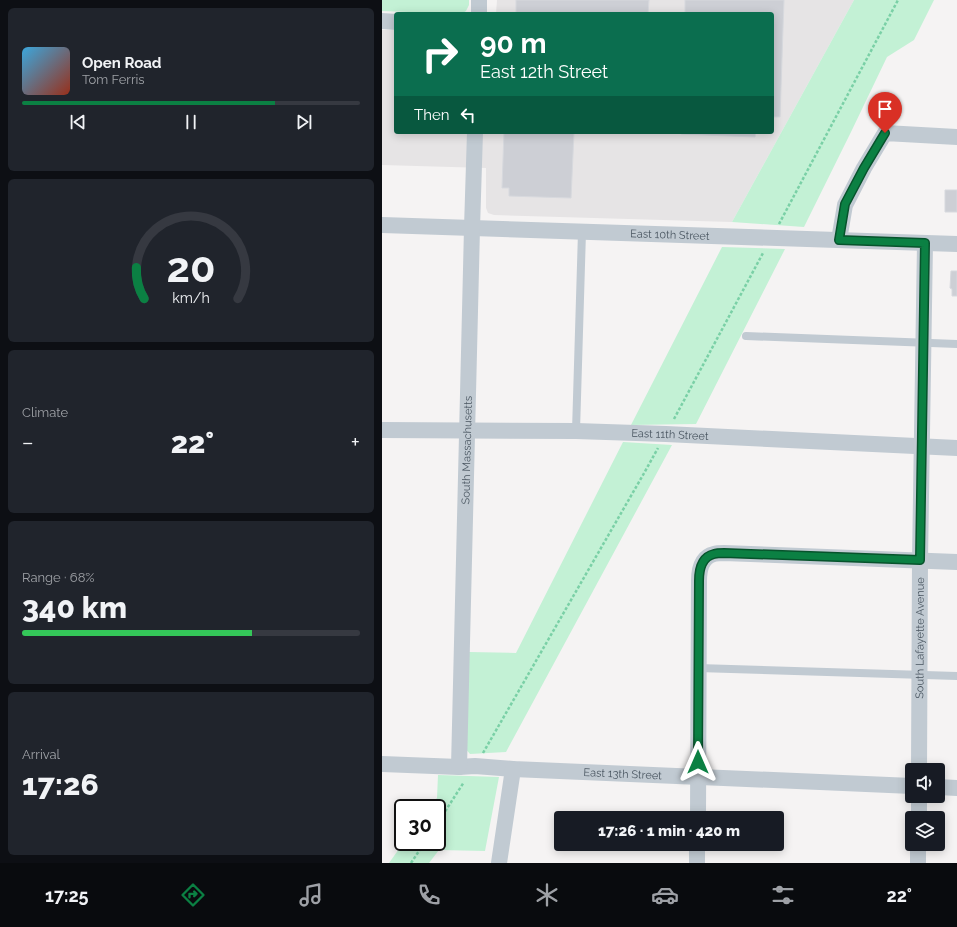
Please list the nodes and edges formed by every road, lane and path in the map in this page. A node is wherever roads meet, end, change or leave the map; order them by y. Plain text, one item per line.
1 (479, 0) edge
2 (898, 0) edge
3 (478, 12) edge
4 (382, 21) edge
5 (394, 22) edge
6 (475, 134) edge
7 (957, 137) edge
8 (382, 225) edge
9 (777, 226) dead end
10 (472, 228) junction
11 (582, 232) junction
12 (839, 240) junction
13 (925, 243) junction
14 (957, 244) edge
15 (766, 246) dead end
16 (746, 336) dead end
17 (923, 343) junction
18 (957, 344) edge
19 (382, 430) edge
20 (467, 431) junction
21 (576, 431) junction
22 (666, 434) junction
23 (922, 447) junction
24 (957, 448) edge
25 (920, 560) junction
26 (957, 562) edge
27 (698, 668) junction
28 (528, 675) dead end
29 (919, 675) junction
30 (957, 676) edge
31 (919, 763) edge
32 (382, 764) edge
33 (459, 767) junction
34 (513, 770) junction
35 (698, 777) junction
36 (905, 786) edge
37 (945, 787) edge
38 (957, 788) edge
39 (698, 811) edge
40 (419, 851) edge
41 (697, 851) edge
42 (918, 851) edge
43 (411, 863) edge
44 (499, 863) edge
45 (697, 863) edge
46 (918, 863) edge

1 - 3 street
2 - 9 path
4 - 5 street
6 - 10 street, South Massachusetts
7 - 12 street
8 - 10 street, East 10th Street
10 - 11 street, East 10th Street
10 - 20 street, South Massachusetts
11 - 12 street, East 10th Street
11 - 21 lane
12 - 13 street, East 10th Street
13 - 14 street, East 10th Street
13 - 17 street, South Lafayette Avenue
15 - 22 path
16 - 17 lane
17 - 18 lane
17 - 23 street, South Lafayette Avenue
19 - 20 street, East 11th Street
20 - 21 street, East 11th Street
20 - 33 street, South Massachusetts
21 - 22 street, East 11th Street
22 - 23 street, East 11th Street
22 - 28 path
23 - 24 street, East 11th Street
23 - 25 street, South Lafayette Avenue
25 - 26 street
25 - 27 street
25 - 29 street, South Lafayette Avenue
27 - 29 lane
27 - 35 street
29 - 30 lane
29 - 31 street, South Lafayette Avenue
32 - 33 street, East 13th Street
33 - 34 street, East 13th Street
34 - 35 street, East 13th Street
34 - 44 street
35 - 36 street, East 13th Street
35 - 39 street
37 - 38 street
40 - 43 path
41 - 45 street
42 - 46 street

